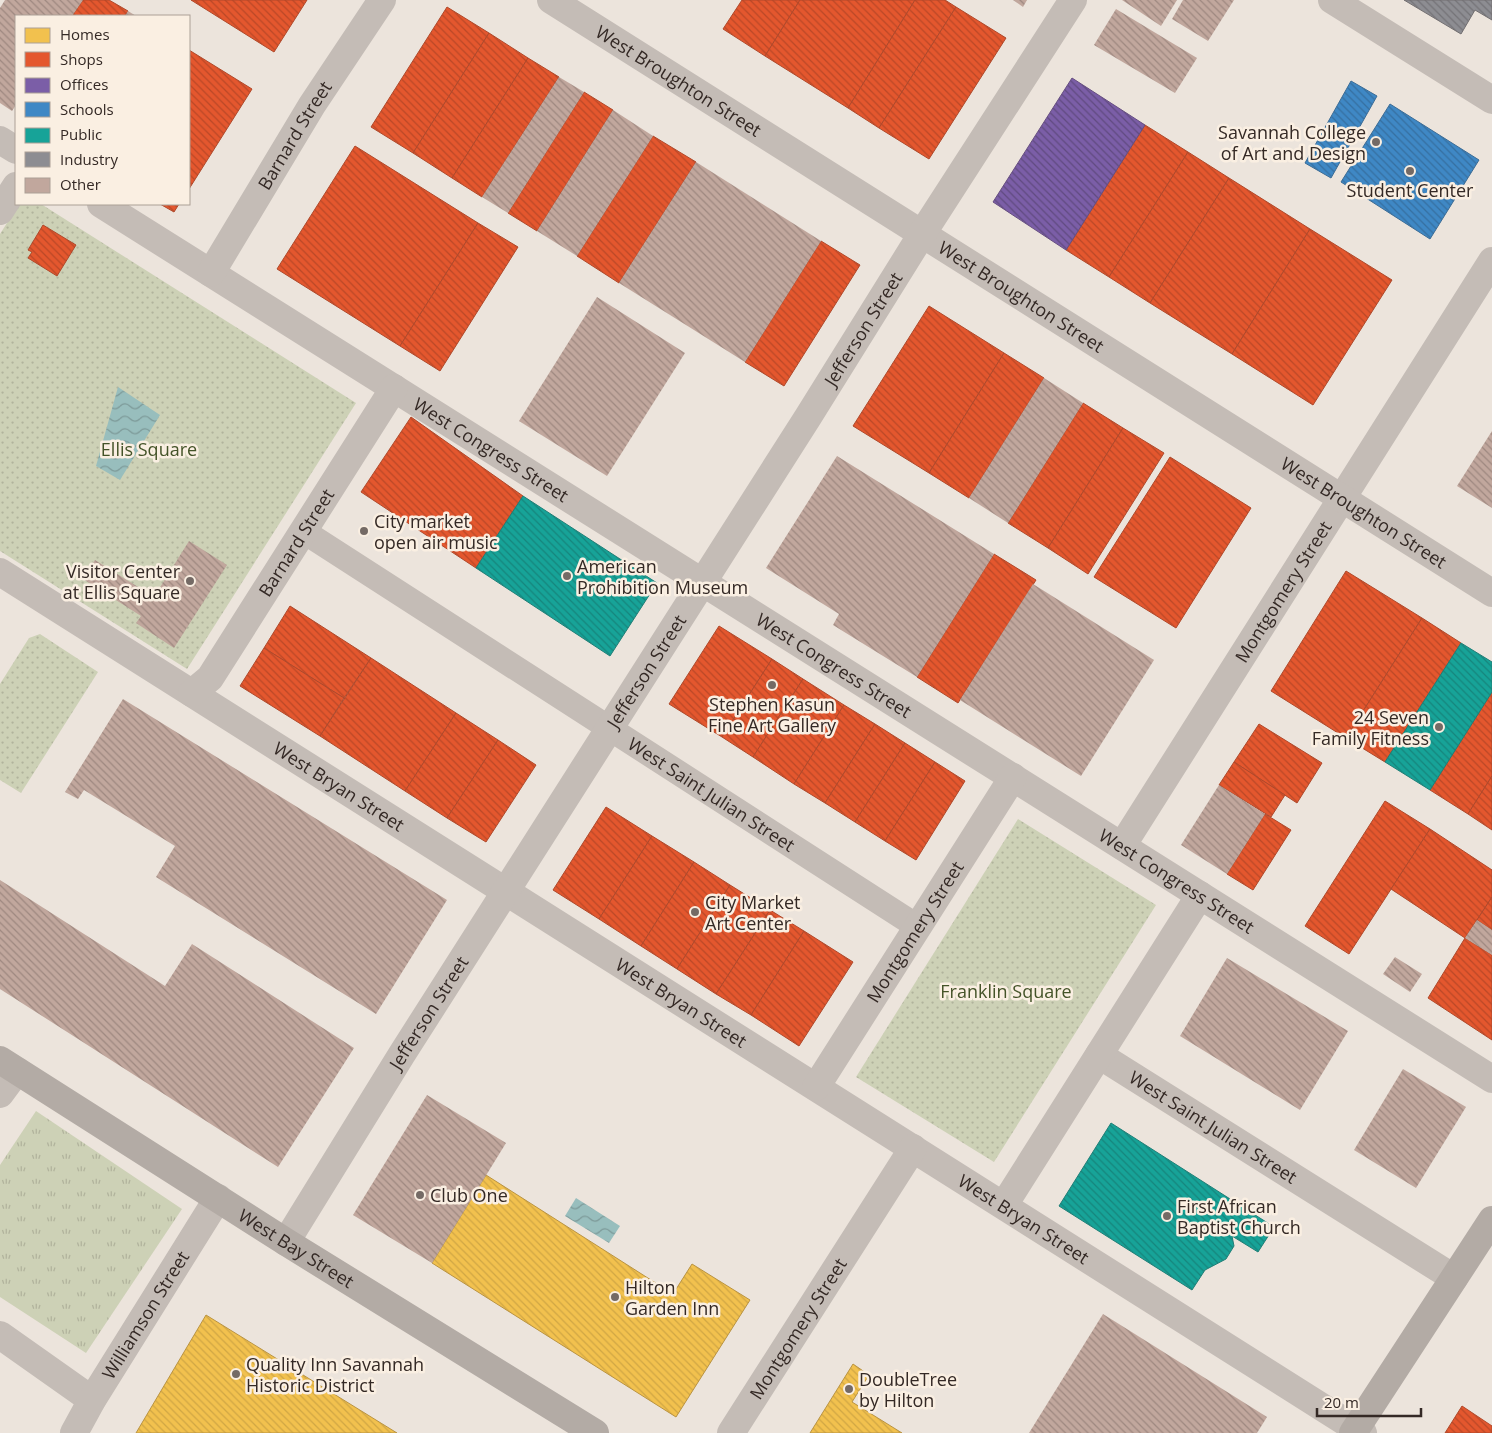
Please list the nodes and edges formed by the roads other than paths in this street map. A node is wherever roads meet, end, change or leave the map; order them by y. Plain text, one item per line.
1 (382, 0) edge
2 (551, 0) edge
3 (1073, 0) edge
4 (1332, 0) edge
5 (1492, 100) edge
6 (0, 140) edge
7 (15, 149) edge
8 (15, 188) edge
9 (103, 205) edge
10 (0, 211) edge
11 (922, 234) junction
12 (1492, 261) edge
13 (211, 273) junction
14 (394, 388) junction
15 (1342, 498) junction
16 (303, 531) junction
17 (3, 582) edge
18 (702, 582) junction
19 (1492, 593) edge
20 (192, 693) junction
21 (610, 728) junction
22 (1013, 777) junction
23 (1122, 846) junction
24 (506, 891) junction
25 (1200, 896) junction
26 (918, 927) junction
27 (1099, 1055) junction
28 (8, 1065) edge
29 (1492, 1079) edge
30 (816, 1087) junction
31 (0, 1094) edge
32 (913, 1148) junction
33 (218, 1198) junction
34 (1004, 1205) junction
35 (1492, 1220) edge
36 (286, 1242) junction
37 (1454, 1278) junction
38 (0, 1335) edge
39 (92, 1400) junction
40 (1357, 1431) edge
41 (74, 1433) edge
42 (595, 1433) edge
43 (731, 1433) edge

1 - 13 street, Barnard Street
2 - 11 street, West Broughton Street
3 - 11 street, Jefferson Street
4 - 5 street
6 - 7 street
8 - 10 street
9 - 13 street, West Congress Street
11 - 15 street, West Broughton Street
11 - 18 street, Jefferson Street
12 - 15 street, Montgomery Street
13 - 14 street, West Congress Street
14 - 16 street, Barnard Street
14 - 18 street, West Congress Street
15 - 19 street, West Broughton Street
15 - 23 street, Montgomery Street
16 - 20 street, Barnard Street
16 - 21 street, West Saint Julian Street
17 - 20 street, West Bryan Street
18 - 21 street, Jefferson Street
18 - 22 street, West Congress Street
20 - 24 street, West Bryan Street
21 - 24 street, Jefferson Street
21 - 26 street, West Saint Julian Street
22 - 23 street, West Congress Street
22 - 26 street, Montgomery Street
23 - 25 street, West Congress Street
24 - 30 street, West Bryan Street
24 - 36 street, Jefferson Street
25 - 27 street
25 - 29 street, West Congress Street
26 - 30 street, Montgomery Street
27 - 34 street
27 - 37 street, West Saint Julian Street
28 - 31 street
28 - 33 main road, West Bay Street
30 - 32 street, West Bryan Street
32 - 34 street, West Bryan Street
32 - 43 street, Montgomery Street
33 - 36 main road, West Bay Street
33 - 39 street, Williamson Street
34 - 40 street, West Bryan Street
35 - 37 main road
36 - 42 main road, West Bay Street
37 - 40 main road
38 - 39 street
39 - 41 street, Williamson Street

